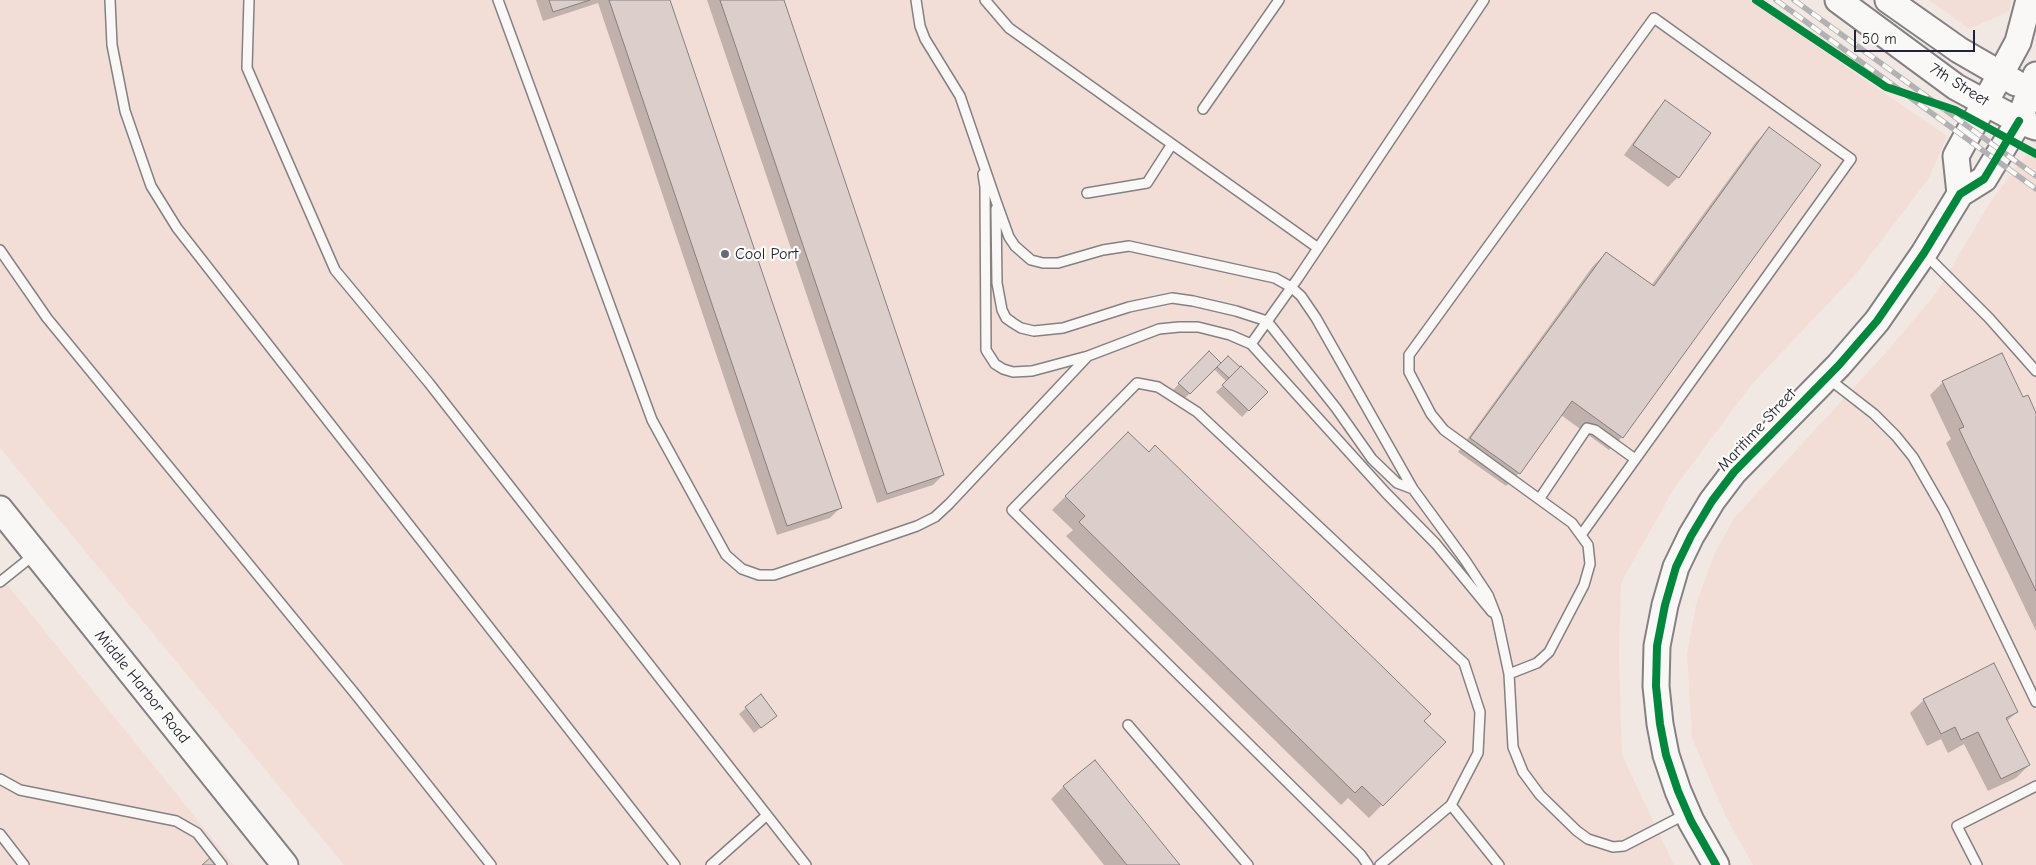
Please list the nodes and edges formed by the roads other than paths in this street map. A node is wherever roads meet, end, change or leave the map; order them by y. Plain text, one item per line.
1 (110, 0) edge
2 (249, 0) edge
3 (498, 0) edge
4 (916, 0) edge
5 (985, 0) edge
6 (1279, 0) edge
7 (1484, 0) edge
8 (1838, 0) edge
9 (1888, 0) edge
10 (2029, 0) edge
11 (2001, 75) junction
12 (2034, 87) edge
13 (1986, 102) junction
14 (1203, 109) dead end
15 (2027, 124) edge
16 (977, 142) junction
17 (1172, 144) junction
18 (1087, 192) dead end
19 (1960, 194) junction
20 (996, 201) junction
21 (1318, 248) junction
22 (0, 250) edge
23 (1924, 253) junction
24 (1291, 287) junction
25 (1268, 321) junction
26 (1251, 344) junction
27 (1088, 356) junction
28 (2036, 371) edge
29 (1826, 377) junction
30 (1635, 459) junction
31 (1413, 489) junction
32 (1540, 498) junction
33 (0, 509) edge
34 (1580, 534) junction
35 (35, 553) junction
36 (0, 582) edge
37 (1497, 618) junction
38 (1509, 674) junction
39 (2036, 702) edge
40 (1128, 725) dead end
41 (0, 779) edge
42 (2036, 786) edge
43 (1451, 805) junction
44 (1687, 813) junction
45 (766, 816) junction
46 (0, 834) edge
47 (24, 865) edge
48 (222, 865) edge
49 (285, 865) edge
50 (490, 865) edge
51 (675, 865) edge
52 (711, 865) edge
53 (806, 865) edge
54 (1248, 865) edge
55 (1368, 865) edge
56 (1380, 865) edge
57 (1499, 865) edge
58 (1716, 865) edge
59 (1977, 865) edge

1 - 51 lane
2 - 45 lane
3 - 27 lane
4 - 16 lane
5 - 17 lane
6 - 14 lane
7 - 21 lane
8 - 13 main road, 7th Street
9 - 11 main road, 7th Street
10 - 11 main road
11 - 12 main road, 7th Street
11 - 13 main road
12 - 15 main road, Maritime Street
13 - 15 main road, 7th Street
13 - 19 main road
15 - 19 main road, Maritime Street
16 - 20 lane
16 - 27 lane
17 - 18 lane
17 - 21 lane
19 - 23 main road, Maritime Street
20 - 24 lane
20 - 25 lane
21 - 24 lane
22 - 50 lane
23 - 28 lane
23 - 29 main road, Maritime Street
24 - 25 lane
24 - 31 lane
25 - 26 lane
25 - 31 lane
26 - 27 lane
26 - 37 lane
29 - 39 lane
29 - 44 main road, Maritime Street
30 - 32 lane
30 - 32 lane
30 - 34 lane
31 - 37 lane
32 - 34 lane
33 - 35 main road, Middle Harbor Road
34 - 38 lane
35 - 36 lane
35 - 49 main road, Middle Harbor Road
37 - 38 lane
38 - 44 lane
40 - 54 lane
41 - 48 lane
42 - 59 lane
43 - 55 lane
43 - 56 lane
43 - 57 lane
44 - 58 main road, Maritime Street
45 - 52 lane
45 - 53 lane
46 - 47 lane

